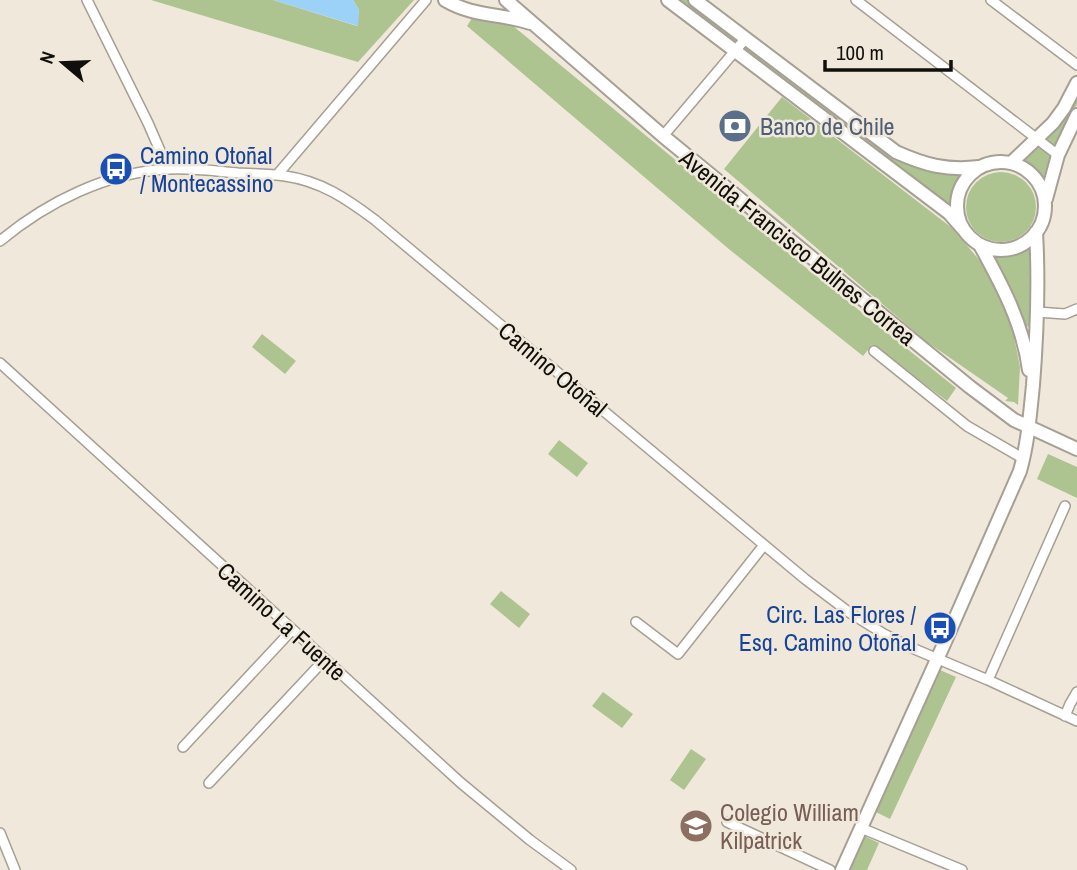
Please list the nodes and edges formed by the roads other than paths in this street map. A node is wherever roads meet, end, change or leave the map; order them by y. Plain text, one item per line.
1 (87, 0) edge
2 (426, 0) edge
3 (445, 0) edge
4 (506, 0) edge
5 (668, 0) edge
6 (695, 0) edge
7 (856, 0) edge
8 (991, 0) edge
9 (533, 24) junction
10 (746, 38) junction
11 (736, 50) junction
12 (1077, 65) edge
13 (1077, 83) edge
14 (1077, 115) edge
15 (849, 117) junction
16 (839, 129) junction
17 (663, 136) junction
18 (1038, 139) junction
19 (1058, 155) junction
20 (1012, 163) junction
21 (979, 167) junction
22 (168, 169) junction
23 (277, 175) junction
24 (1044, 206) junction
25 (963, 229) junction
26 (1037, 232) junction
27 (0, 241) edge
28 (980, 245) junction
29 (1077, 309) edge
30 (1037, 312) junction
31 (874, 351) dead end
32 (0, 363) edge
33 (1031, 398) junction
34 (1028, 428) junction
35 (1077, 449) edge
36 (1024, 459) junction
37 (1065, 506) dead end
38 (764, 545) junction
39 (636, 622) dead end
40 (292, 630) junction
41 (938, 658) junction
42 (325, 659) junction
43 (988, 680) junction
44 (1077, 692) edge
45 (1065, 716) junction
46 (1077, 721) edge
47 (183, 747) dead end
48 (209, 783) dead end
49 (727, 822) dead end
50 (861, 828) junction
51 (0, 833) edge
52 (15, 870) edge
53 (571, 870) edge
54 (830, 870) edge
55 (842, 870) edge
56 (961, 870) edge

1 - 22 street
2 - 23 street
3 - 9 street, Avenida Francisco Bulnes Correa
4 - 9 street, Avenida Francisco Bulnes Correa
5 - 11 street
6 - 10 street
7 - 18 street
8 - 12 street
9 - 17 street, Avenida Francisco Bulnes Correa
10 - 11 street
10 - 15 street
11 - 16 street
11 - 17 street
13 - 18 street
14 - 19 street
15 - 16 street
15 - 21 street
16 - 25 street
17 - 34 street, Avenida Francisco Bulnes Correa
18 - 19 street
18 - 20 street
19 - 24 street
20 - 21 street
20 - 24 street
21 - 25 street
22 - 23 street, Camino Otoñal
22 - 27 street, Camino Otoñal
23 - 38 street, Camino Otoñal
24 - 26 street
25 - 28 street
26 - 28 street
26 - 30 street
28 - 33 street
29 - 30 street
30 - 33 street
31 - 36 street
32 - 40 street, Camino La Fuente
33 - 34 street
34 - 35 street, Avenida Francisco Bulnes Correa
34 - 36 street
36 - 41 street
37 - 43 street
38 - 39 street
38 - 41 street, Camino Otoñal
40 - 42 street, Camino La Fuente
40 - 47 street
41 - 43 street, Camino Otoñal
41 - 50 street
42 - 48 street
42 - 53 street, Camino La Fuente
43 - 45 street, Camino Otoñal
44 - 45 street
45 - 46 street, Camino Otoñal
49 - 54 street
50 - 55 street
50 - 56 street
51 - 52 street

